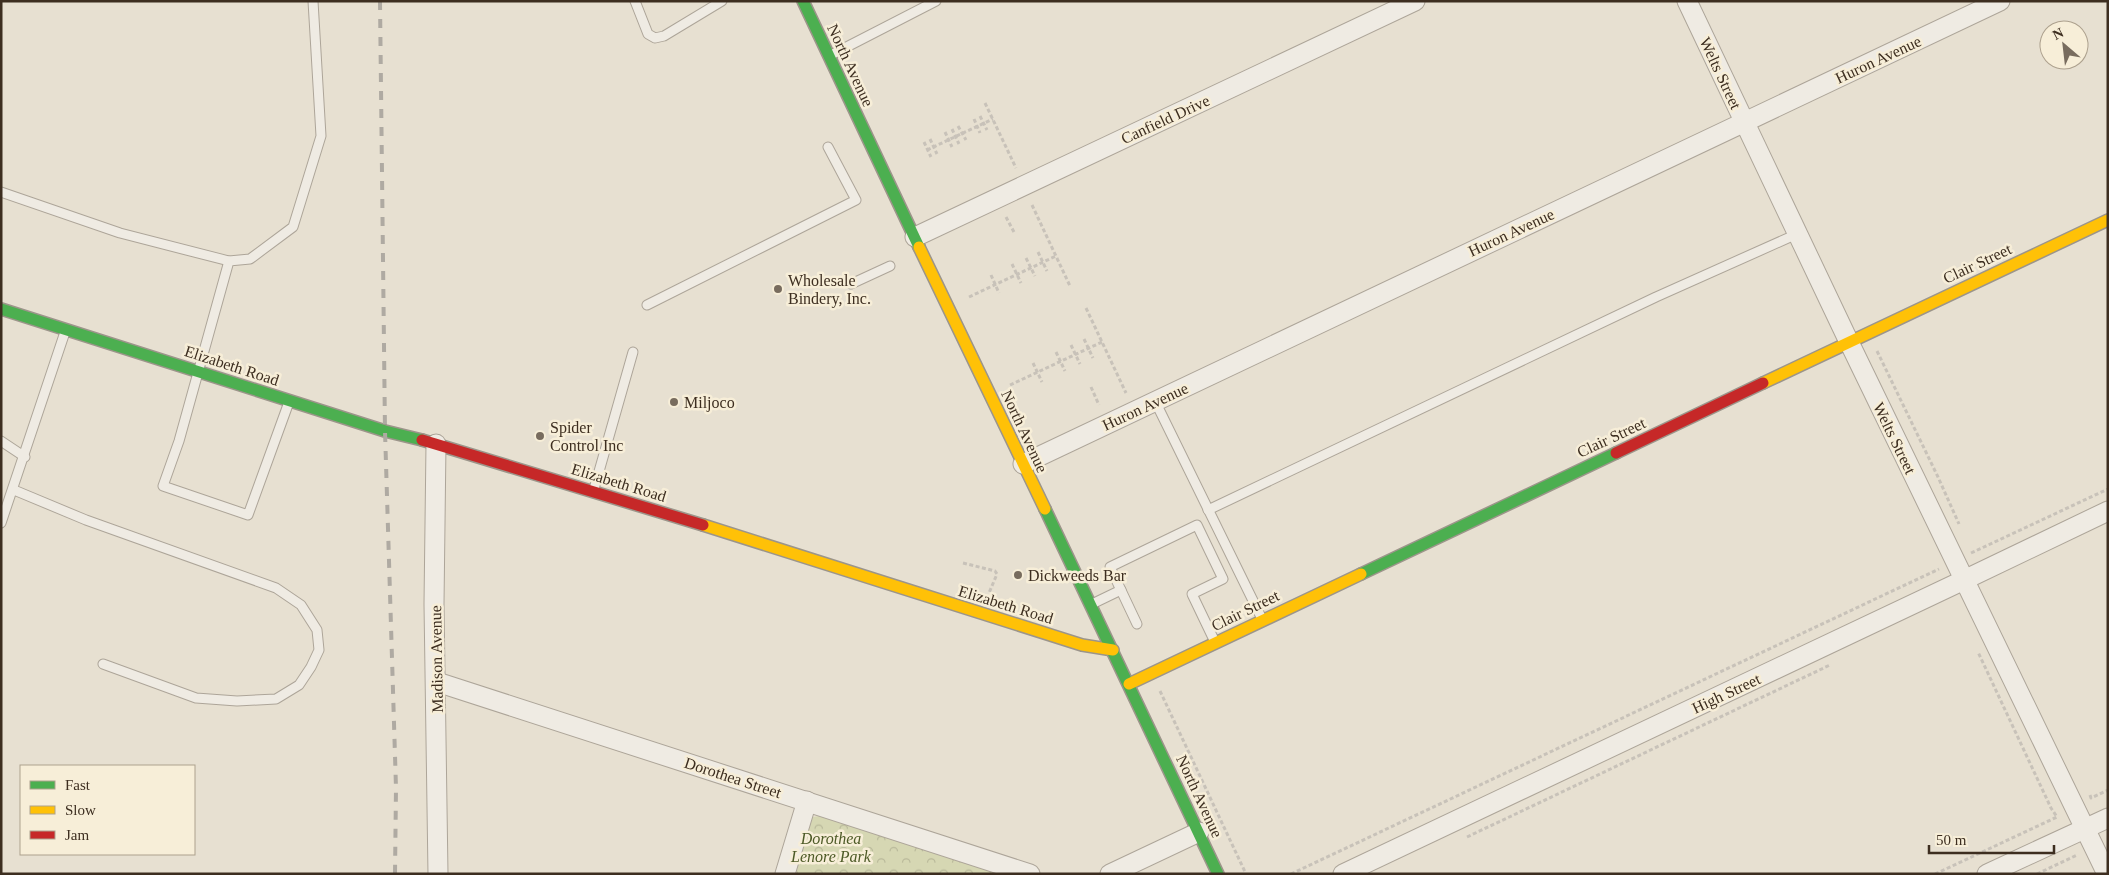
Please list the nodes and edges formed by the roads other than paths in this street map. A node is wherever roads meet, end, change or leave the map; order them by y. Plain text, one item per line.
1 (313, 1) edge
2 (635, 1) edge
3 (722, 1) edge
4 (803, 1) edge
5 (936, 1) edge
6 (1415, 1) edge
7 (1687, 1) edge
8 (2000, 1) edge
9 (828, 56) junction
10 (1744, 122) junction
11 (828, 147) dead end
12 (1, 192) edge
13 (2108, 220) edge
14 (1797, 234) junction
15 (915, 237) junction
16 (229, 261) junction
17 (890, 266) dead end
18 (851, 284) dead end
19 (647, 305) dead end
20 (1, 309) edge
21 (66, 329) junction
22 (1849, 342) junction
23 (633, 352) dead end
24 (199, 371) junction
25 (290, 401) junction
26 (1155, 401) junction
27 (1, 441) edge
28 (436, 444) junction
29 (25, 457) junction
30 (1023, 464) junction
31 (14, 490) junction
32 (594, 491) junction
33 (1208, 510) junction
34 (2108, 511) edge
35 (1, 524) edge
36 (1964, 580) junction
37 (1120, 590) junction
38 (1091, 605) junction
39 (1262, 620) junction
40 (1137, 624) dead end
41 (1215, 643) junction
42 (1113, 650) junction
43 (103, 664) dead end
44 (436, 682) junction
45 (1129, 684) junction
46 (807, 800) junction
47 (2108, 818) edge
48 (2086, 828) junction
49 (1199, 832) junction
50 (438, 874) edge
51 (785, 874) edge
52 (1030, 874) edge
53 (1110, 874) edge
54 (1218, 874) edge
55 (1343, 874) edge
56 (1987, 874) edge
57 (2107, 874) edge

1 - 16 lane
2 - 3 lane
4 - 9 street, North Avenue
5 - 9 lane
6 - 15 street, Canfield Drive
7 - 10 street, Welts Street
8 - 10 street, Huron Avenue
9 - 15 street, North Avenue
10 - 14 street, Welts Street
10 - 26 street, Huron Avenue
11 - 19 lane
12 - 16 lane
13 - 22 street, Clair Street
14 - 22 street, Welts Street
14 - 33 lane
15 - 30 street, North Avenue
16 - 24 lane
17 - 18 lane
20 - 21 street, Elizabeth Road
21 - 24 street, Elizabeth Road
21 - 29 lane
22 - 36 street, Welts Street
22 - 39 street, Clair Street
23 - 32 lane
24 - 25 street, Elizabeth Road
24 - 25 lane
25 - 28 street, Elizabeth Road
26 - 30 street, Huron Avenue
26 - 33 lane
27 - 29 lane
28 - 32 street, Elizabeth Road
28 - 44 street, Madison Avenue
29 - 31 lane
30 - 38 street, North Avenue
31 - 35 lane
31 - 43 lane
32 - 42 street, Elizabeth Road
33 - 39 lane
34 - 36 street, High Street
36 - 48 street, Welts Street
36 - 55 street, High Street
37 - 38 lane
37 - 40 lane
37 - 41 lane
38 - 42 street, North Avenue
39 - 41 street, Clair Street
41 - 45 street, Clair Street
42 - 45 street, North Avenue
44 - 46 street, Dorothea Street
44 - 50 street, Madison Avenue
45 - 49 street, North Avenue
46 - 51 street
46 - 52 street, Dorothea Street
47 - 48 street
48 - 56 street
48 - 57 street, Welts Street
49 - 53 street
49 - 54 street, North Avenue

